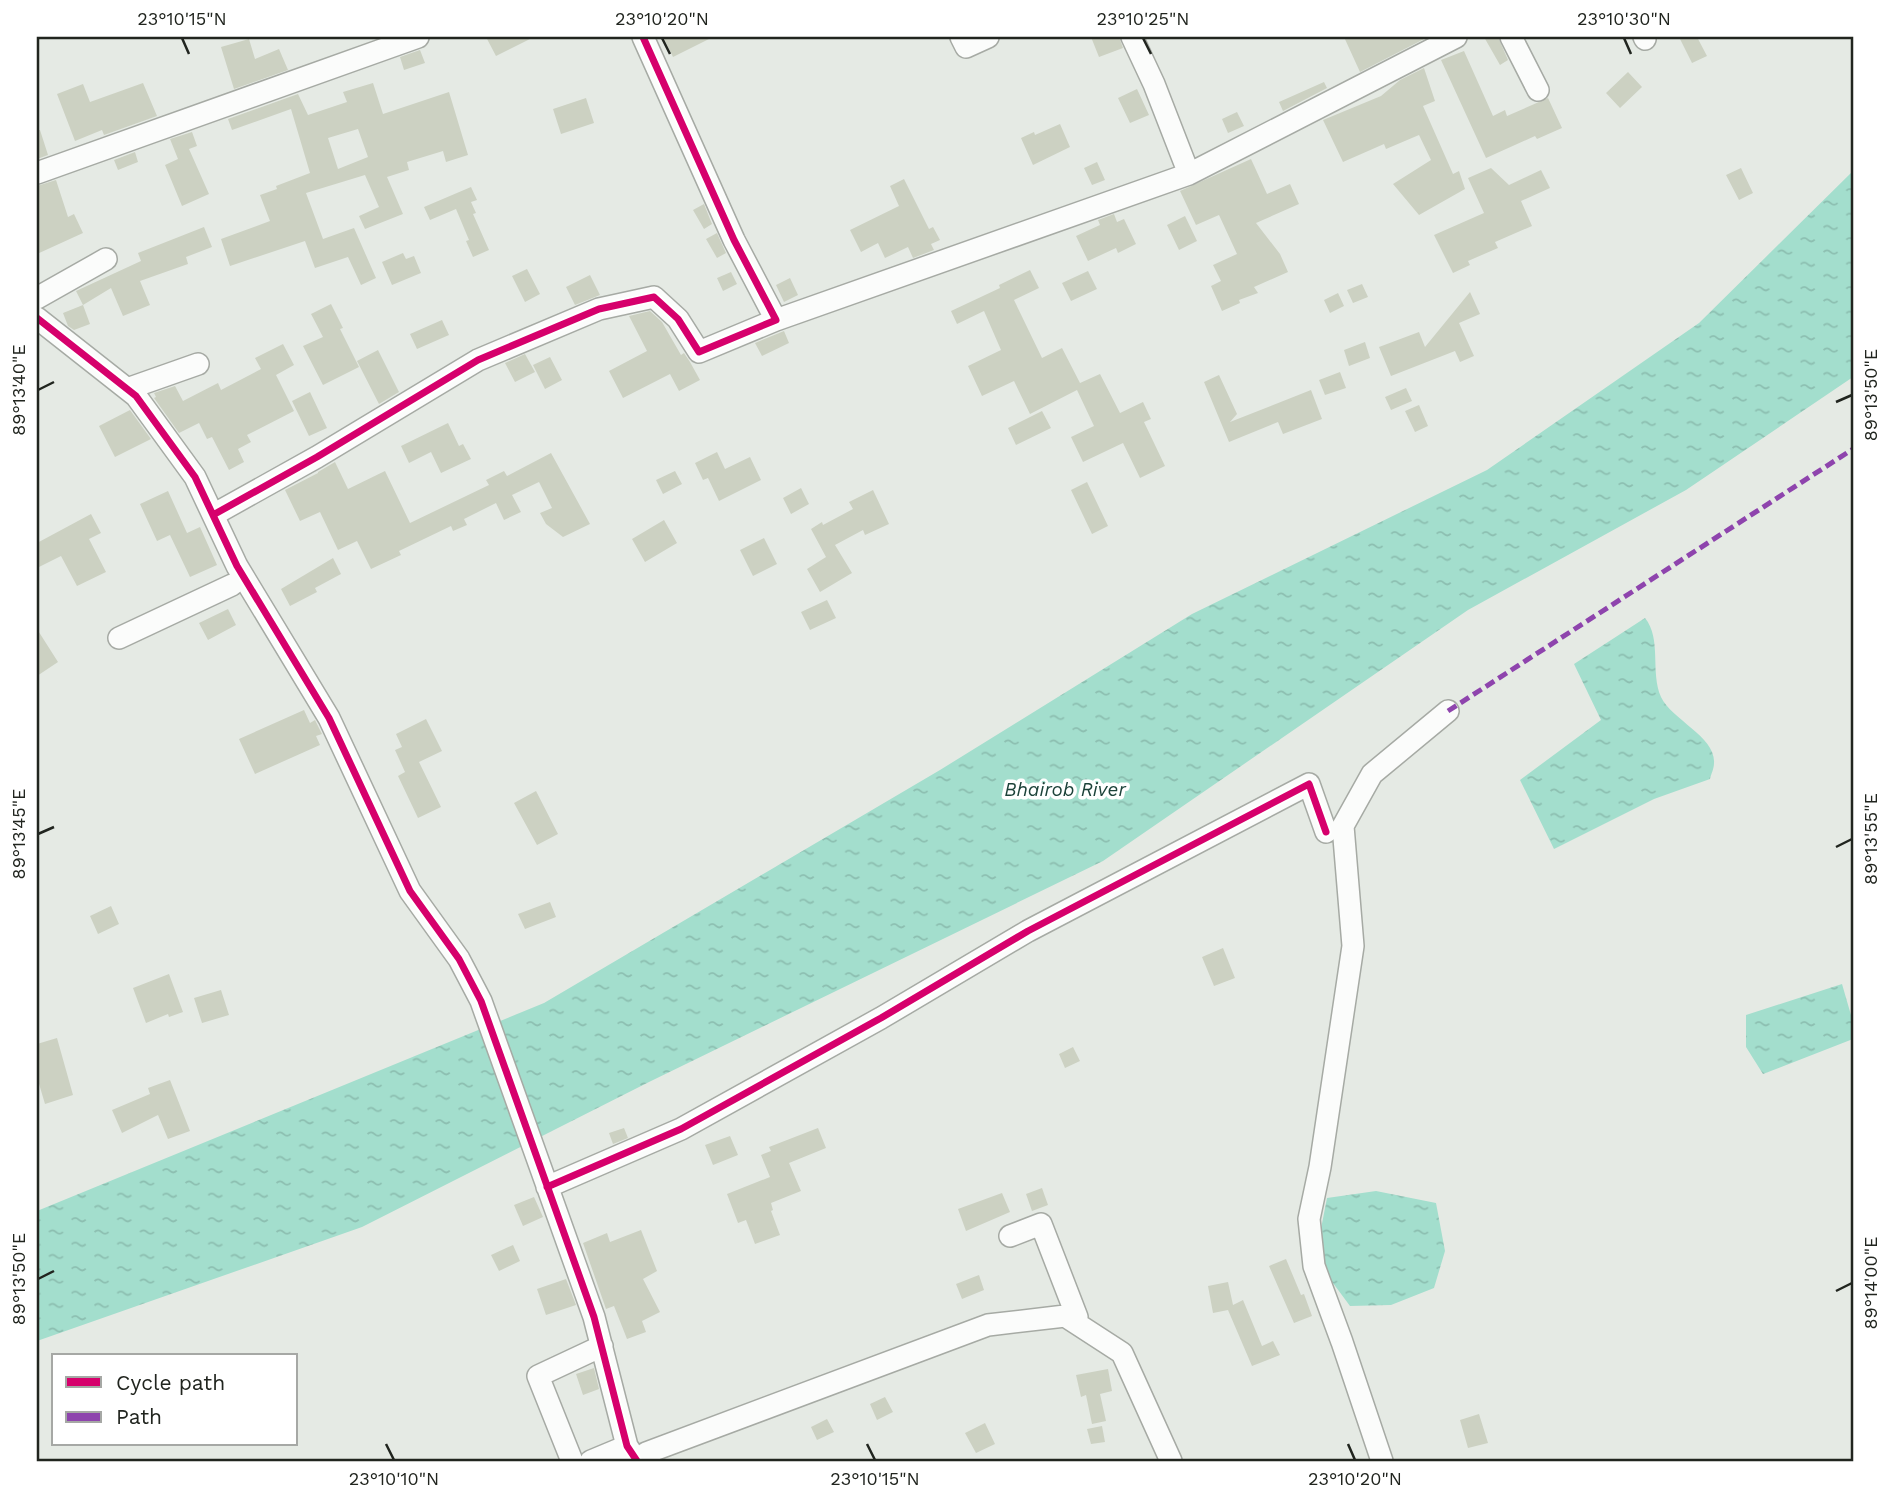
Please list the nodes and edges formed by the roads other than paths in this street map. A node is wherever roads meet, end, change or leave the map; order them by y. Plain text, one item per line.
1 (418, 37) edge
2 (643, 37) edge
3 (961, 37) edge
4 (988, 37) edge
5 (1132, 37) edge
6 (1456, 37) edge
7 (1511, 37) edge
8 (1538, 90) dead end
9 (37, 173) edge
10 (1189, 174) junction
11 (106, 259) dead end
12 (37, 298) edge
13 (775, 320) junction
14 (40, 325) edge
15 (198, 364) dead end
16 (127, 389) junction
17 (213, 515) junction
18 (232, 585) dead end
19 (119, 638) dead end
20 (1448, 711) dead end
21 (1326, 831) dead end
22 (547, 1187) junction
23 (1010, 1236) dead end
24 (1077, 1317) dead end
25 (602, 1346) junction
26 (637, 1453) edge
27 (572, 1461) edge
28 (591, 1461) edge
29 (1171, 1461) edge
30 (1381, 1461) edge

1 - 9 street
2 - 13 street
3 - 4 street
5 - 10 street
6 - 10 street
7 - 8 street
10 - 13 street
11 - 12 street
13 - 17 street
14 - 16 street
15 - 16 street
16 - 17 street
17 - 22 street
18 - 19 street
20 - 30 street
21 - 22 street
22 - 25 street
23 - 24 street
25 - 26 street
25 - 27 street
26 - 28 street
26 - 29 street

